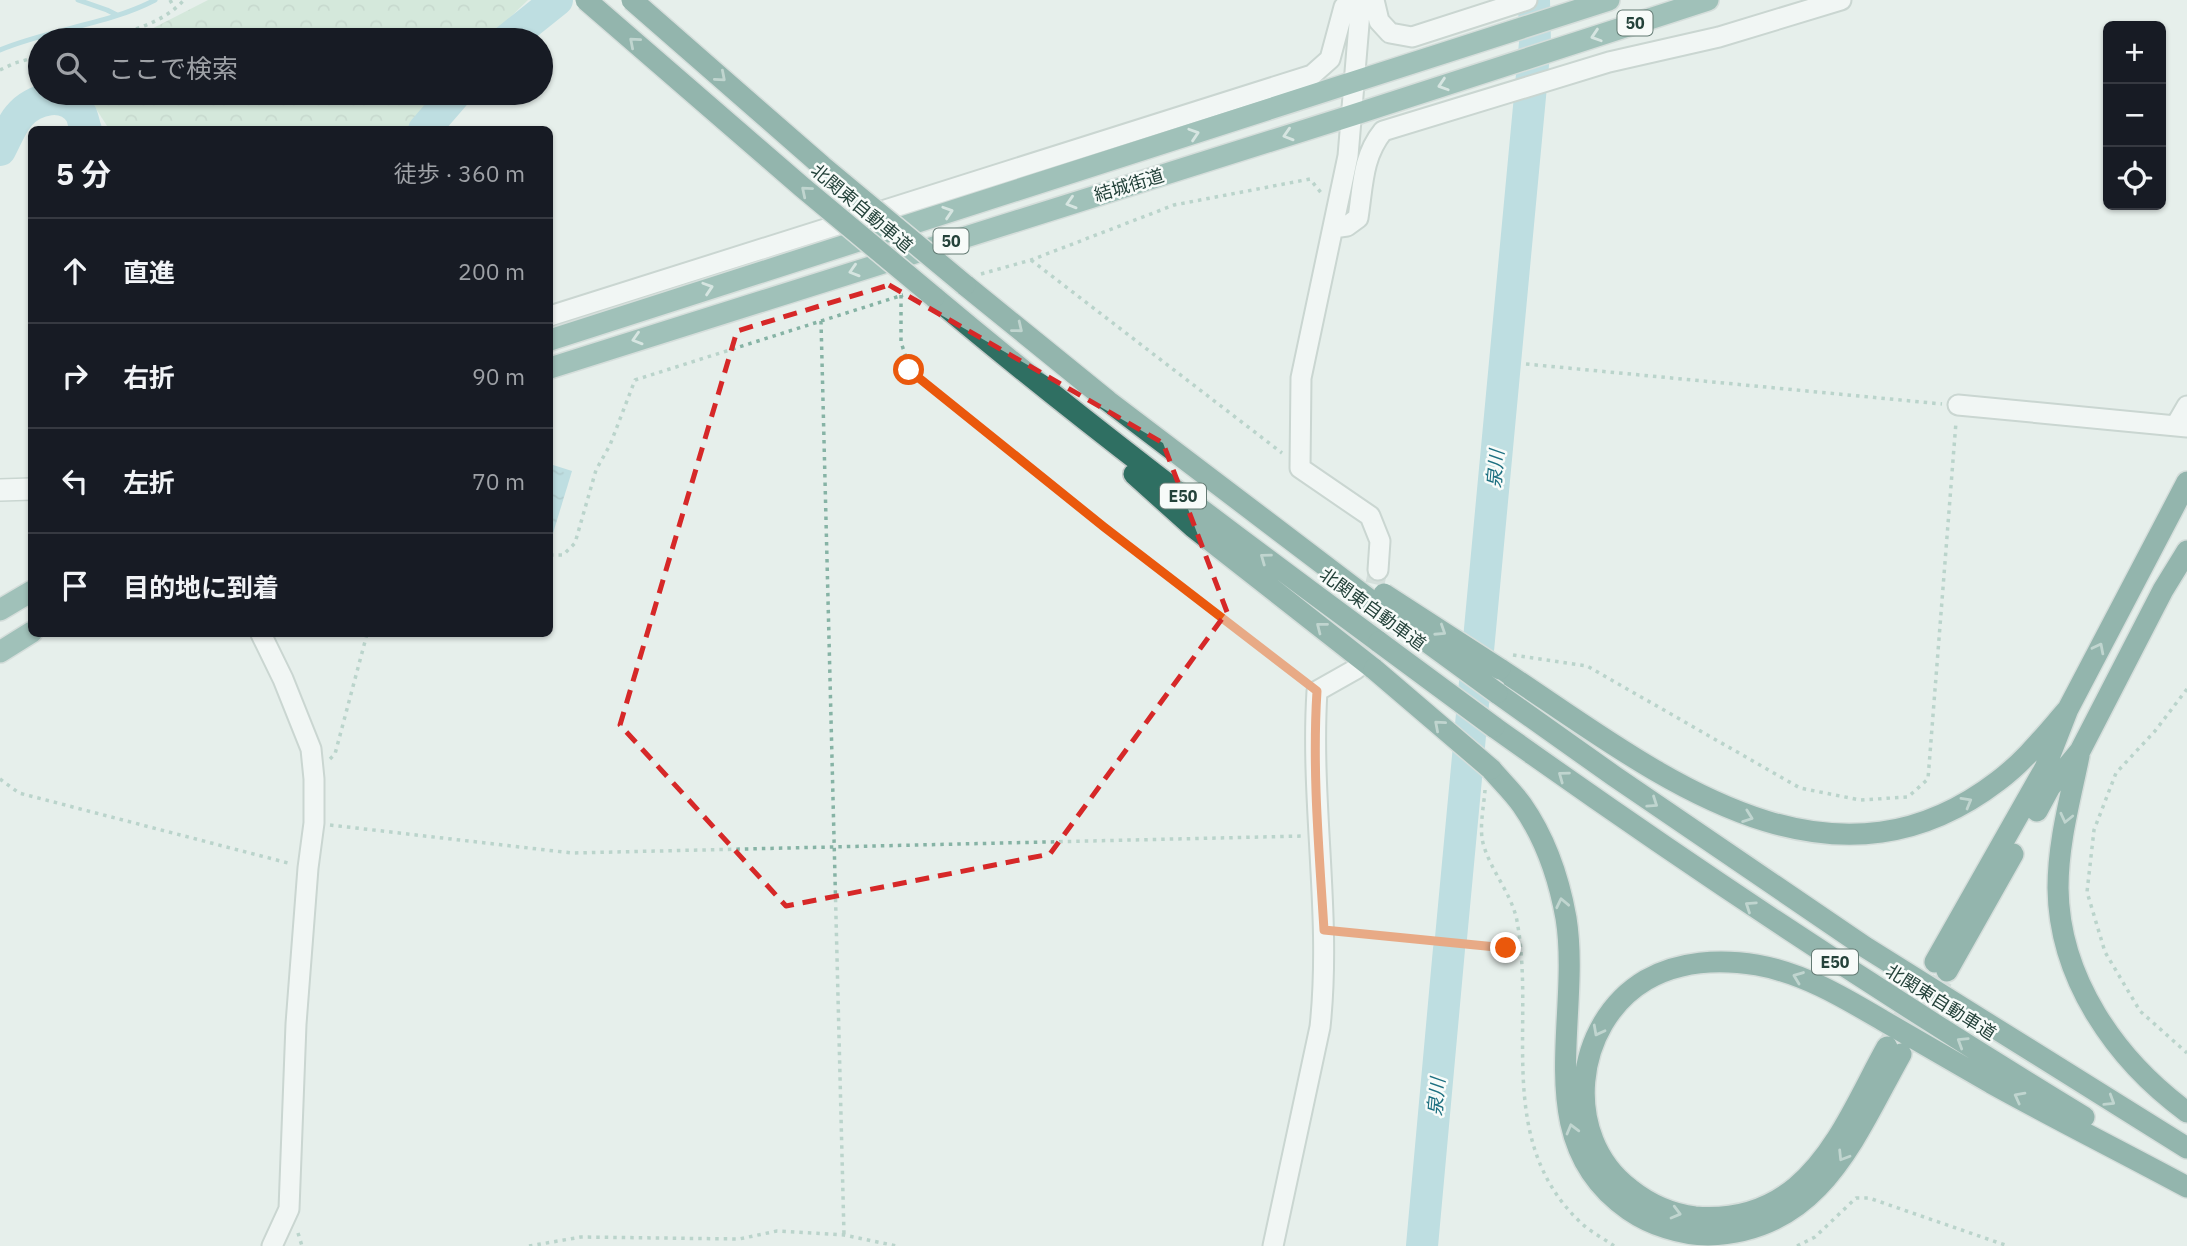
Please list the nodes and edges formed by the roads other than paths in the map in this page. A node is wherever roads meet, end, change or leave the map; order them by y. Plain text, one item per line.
1 (586, 0) edge
2 (632, 0) edge
3 (1358, 0) edge
4 (1374, 0) edge
5 (1609, 0) edge
6 (1708, 0) edge
7 (1841, 0) edge
8 (1518, 3) edge
9 (1356, 82) junction
10 (1353, 115) junction
11 (1333, 228) junction
12 (553, 315) edge
13 (553, 339) edge
14 (990, 345) junction
15 (553, 367) edge
16 (1958, 405) road end
17 (2187, 406) edge
18 (2182, 426) edge
19 (2187, 482) edge
20 (28, 489) edge
21 (0, 490) edge
22 (2187, 551) edge
23 (1378, 570) tunnel mouth
24 (28, 593) edge
25 (1383, 601) junction
26 (0, 610) edge
27 (28, 634) edge
28 (262, 637) edge
29 (0, 652) edge
30 (1365, 669) junction
31 (2068, 709) junction
32 (2080, 751) junction
33 (2187, 1112) edge
34 (2187, 1148) edge
35 (2187, 1180) edge
36 (2187, 1187) edge
37 (272, 1246) edge
38 (1273, 1246) edge

14 -> 1 highway, 北関東自動車道 / E50, bridge
2 -> 25 highway, 北関東自動車道 / E50, bridge
3 - 9 street
3 - 12 street
4 - 8 street
5 - 9 highway, 結城街道 / 50
6 -> 10 highway, 結城街道 / 50
7 - 11 street
9 - 10 street
13 -> 9 highway, 結城街道 / 50
10 - 11 street
10 -> 15 highway, 結城街道 / 50
11 - 23 street
30 -> 14 highway
35 -> 14 highway, 北関東自動車道 / E50, bridge
16 - 18 street
17 - 18 street
31 -> 19 highway
20 - 21 street
22 - 32 highway
24 - 26 highway
25 -> 31 highway, bridge
25 -> 34 highway, 北関東自動車道 / E50, bridge
27 - 29 highway
28 - 37 street
36 -> 30 highway, bridge
30 - 38 street
31 - 32 highway
32 -> 33 highway

